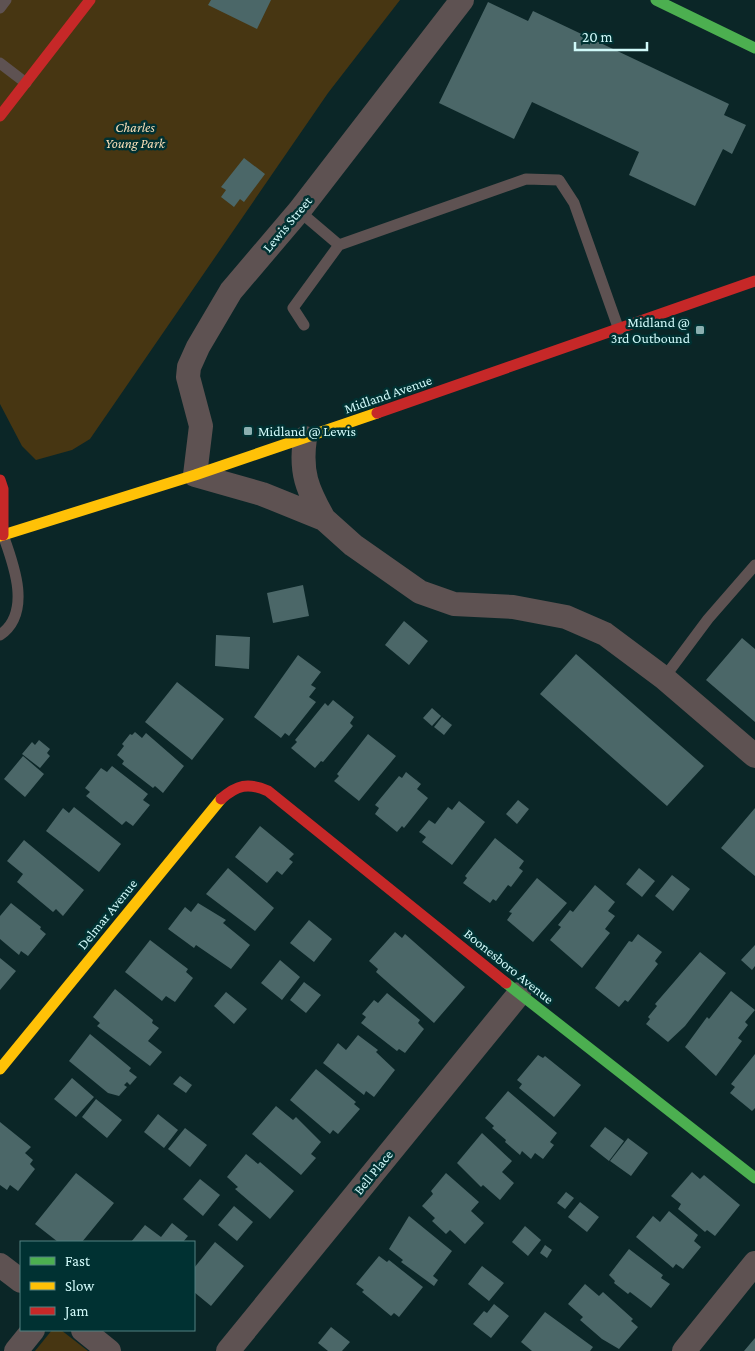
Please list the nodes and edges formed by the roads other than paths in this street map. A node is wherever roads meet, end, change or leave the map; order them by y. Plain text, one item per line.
1 (6, 0) edge
2 (90, 0) edge
3 (462, 0) edge
4 (656, 0) edge
5 (0, 8) edge
6 (755, 48) edge
7 (0, 63) edge
8 (26, 83) junction
9 (0, 116) edge
10 (299, 211) junction
11 (339, 245) junction
12 (755, 281) edge
13 (304, 325) dead end
14 (619, 330) junction
15 (305, 438) junction
16 (196, 475) junction
17 (0, 480) edge
18 (324, 519) junction
19 (1, 534) edge
20 (755, 565) edge
21 (0, 635) edge
22 (664, 678) junction
23 (755, 756) edge
24 (242, 785) joint
25 (518, 994) junction
26 (0, 1069) edge
27 (755, 1178) edge
28 (755, 1263) edge
29 (0, 1265) edge
30 (20, 1281) edge
31 (32, 1331) edge
32 (84, 1331) edge
33 (16, 1351) edge
34 (109, 1351) edge
35 (228, 1351) edge
36 (684, 1351) edge

1 - 5 lane
2 - 8 street
3 - 10 street, Lewis Street
4 - 6 street
7 - 8 lane
8 - 9 street
10 - 11 lane
10 - 16 street, Lewis Street
11 - 13 lane
11 - 14 lane
12 - 14 street, Midland Avenue
14 - 15 street, Midland Avenue
15 - 16 street, Midland Avenue
15 - 18 street
16 - 18 street
16 - 19 street, Midland Avenue
17 - 19 street
18 - 22 street
19 - 21 lane
20 - 22 lane
22 - 23 street
24 - 25 street, Boonesboro Avenue
24 - 26 street, Delmar Avenue
25 - 27 street, Boonesboro Avenue
25 - 35 street, Bell Place
28 - 36 street
29 - 30 street
31 - 33 street
32 - 34 street

